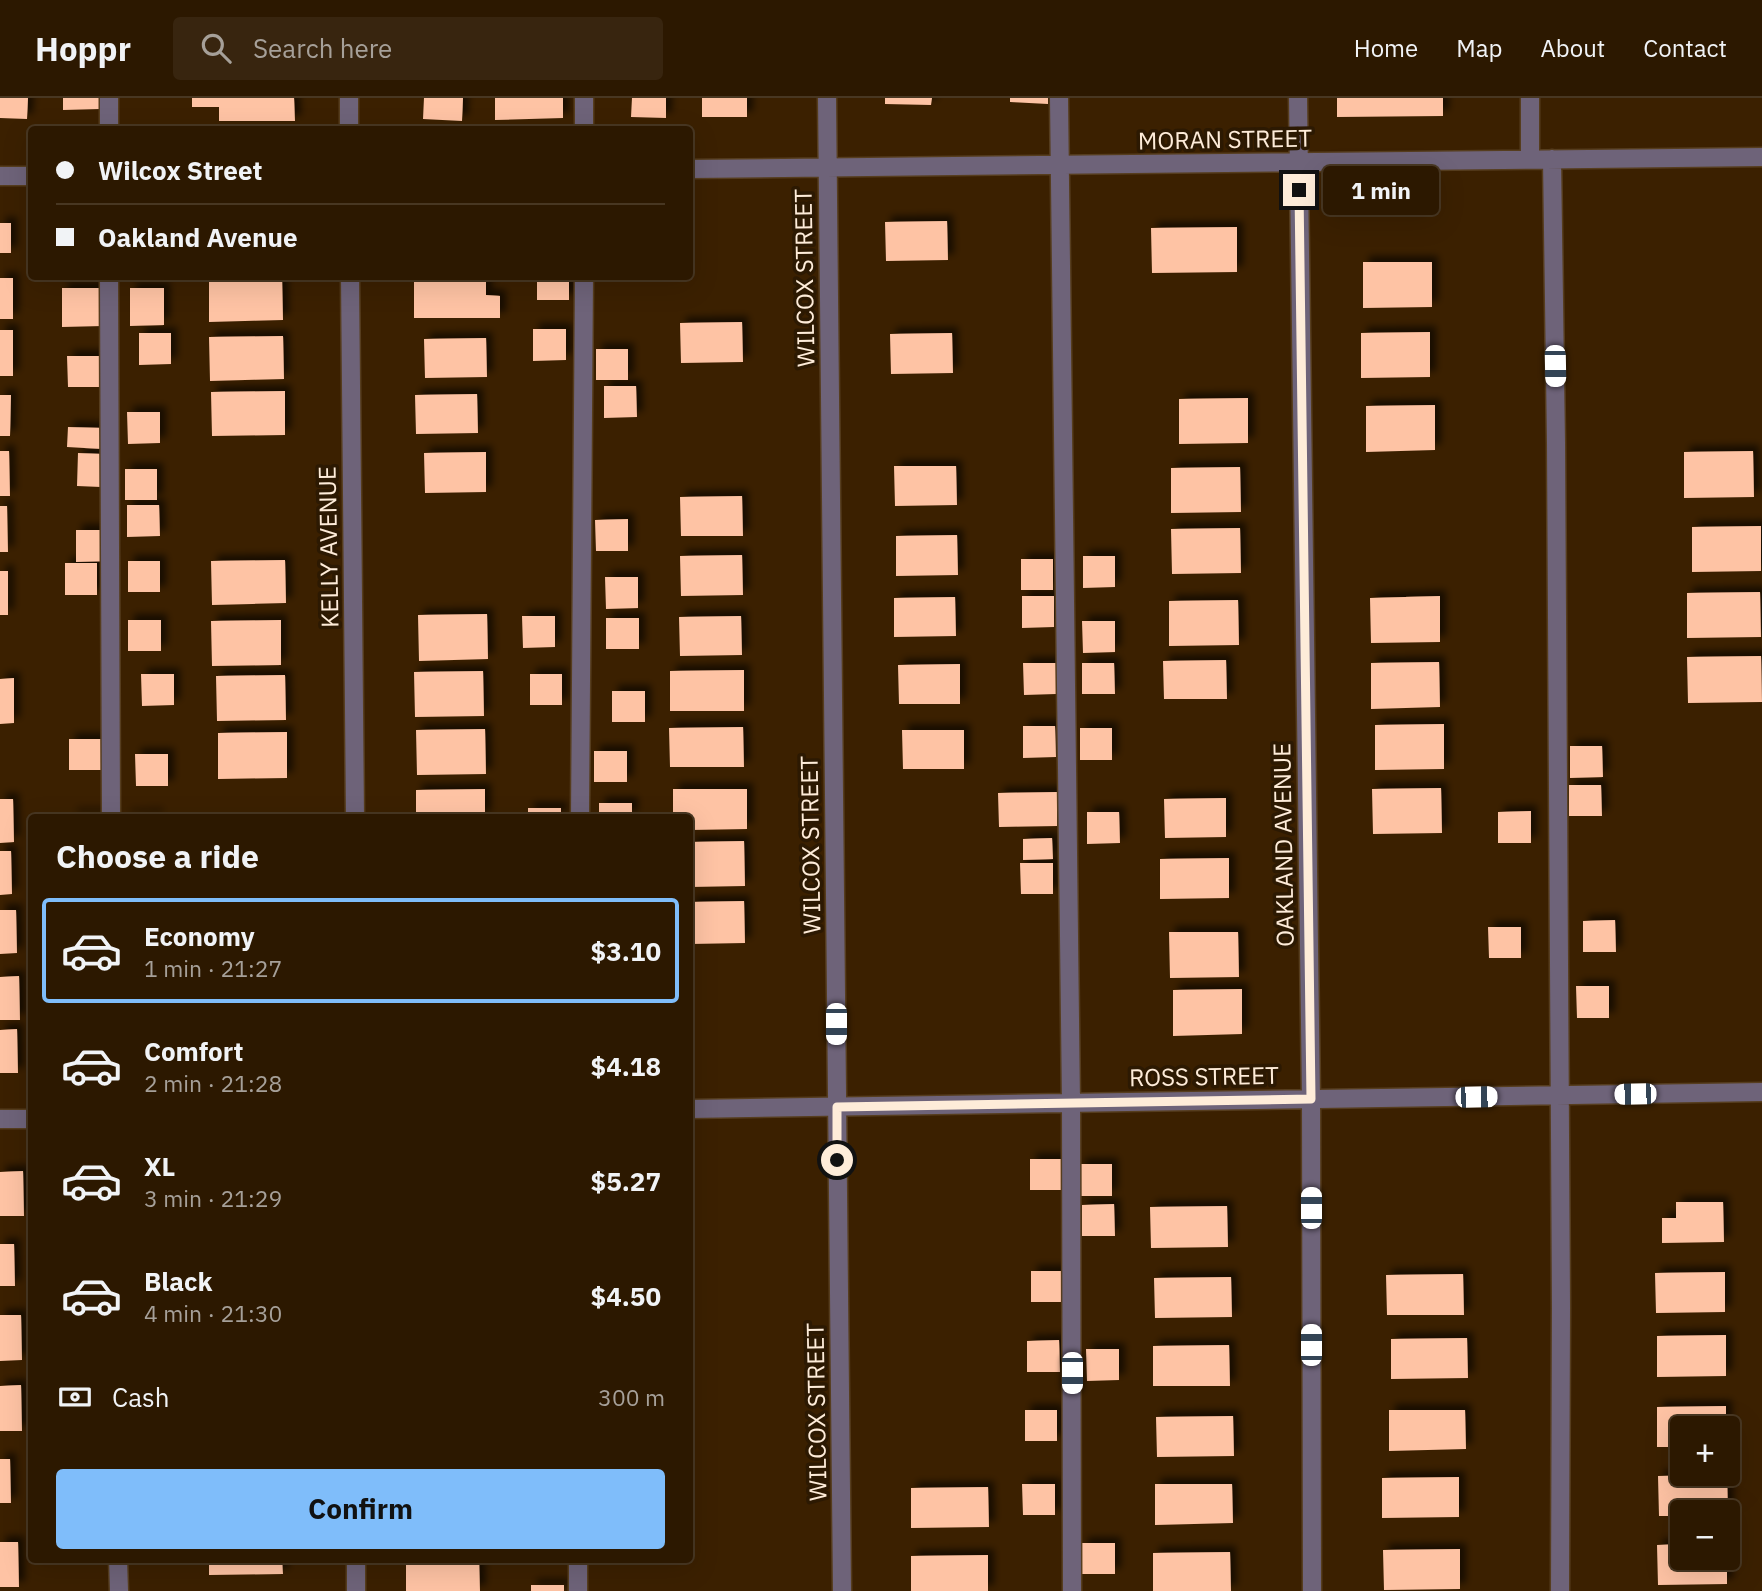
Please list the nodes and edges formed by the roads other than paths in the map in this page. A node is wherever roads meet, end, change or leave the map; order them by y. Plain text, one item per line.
1 (109, 98) edge
2 (349, 98) edge
3 (584, 98) edge
4 (827, 98) edge
5 (1059, 98) edge
6 (1298, 98) edge
7 (1530, 98) edge
8 (109, 126) edge
9 (349, 126) edge
10 (584, 126) edge
11 (1762, 157) edge
12 (1530, 159) junction
13 (1552, 159) junction
14 (1299, 162) junction
15 (1059, 165) junction
16 (827, 167) junction
17 (693, 169) edge
18 (0, 176) edge
19 (28, 176) edge
20 (109, 280) edge
21 (350, 280) edge
22 (584, 280) edge
23 (111, 814) edge
24 (355, 814) edge
25 (580, 814) edge
26 (1762, 1092) edge
27 (1558, 1096) junction
28 (1311, 1099) junction
29 (1071, 1103) junction
30 (837, 1107) junction
31 (693, 1109) edge
32 (0, 1119) edge
33 (28, 1119) edge
34 (118, 1563) edge
35 (356, 1563) edge
36 (578, 1563) edge
37 (119, 1591) edge
38 (356, 1591) edge
39 (578, 1591) edge
40 (842, 1591) edge
41 (1072, 1591) edge
42 (1312, 1591) edge
43 (1560, 1591) edge

1 - 8 street
2 - 9 street
3 - 10 street
4 - 16 street, WILCOX STREET
5 - 15 street
6 - 14 street, OAKLAND AVENUE
7 - 12 street
11 - 13 street, MORAN STREET
12 - 13 street, MORAN STREET
12 - 14 street, MORAN STREET
13 - 27 street
14 - 15 street, MORAN STREET
14 - 28 street, OAKLAND AVENUE
15 - 16 street, MORAN STREET
15 - 29 street
16 - 17 street, MORAN STREET
16 - 30 street, WILCOX STREET
18 - 19 street
20 - 23 street
21 - 24 street, KELLY AVENUE
22 - 25 street
26 - 27 street, ROSS STREET
27 - 28 street, ROSS STREET
27 - 43 street
28 - 29 street, ROSS STREET
28 - 42 street, OAKLAND AVENUE
29 - 30 street, ROSS STREET
29 - 41 street
30 - 31 street, ROSS STREET
30 - 40 street, WILCOX STREET
32 - 33 street
34 - 37 street
35 - 38 street
36 - 39 street

